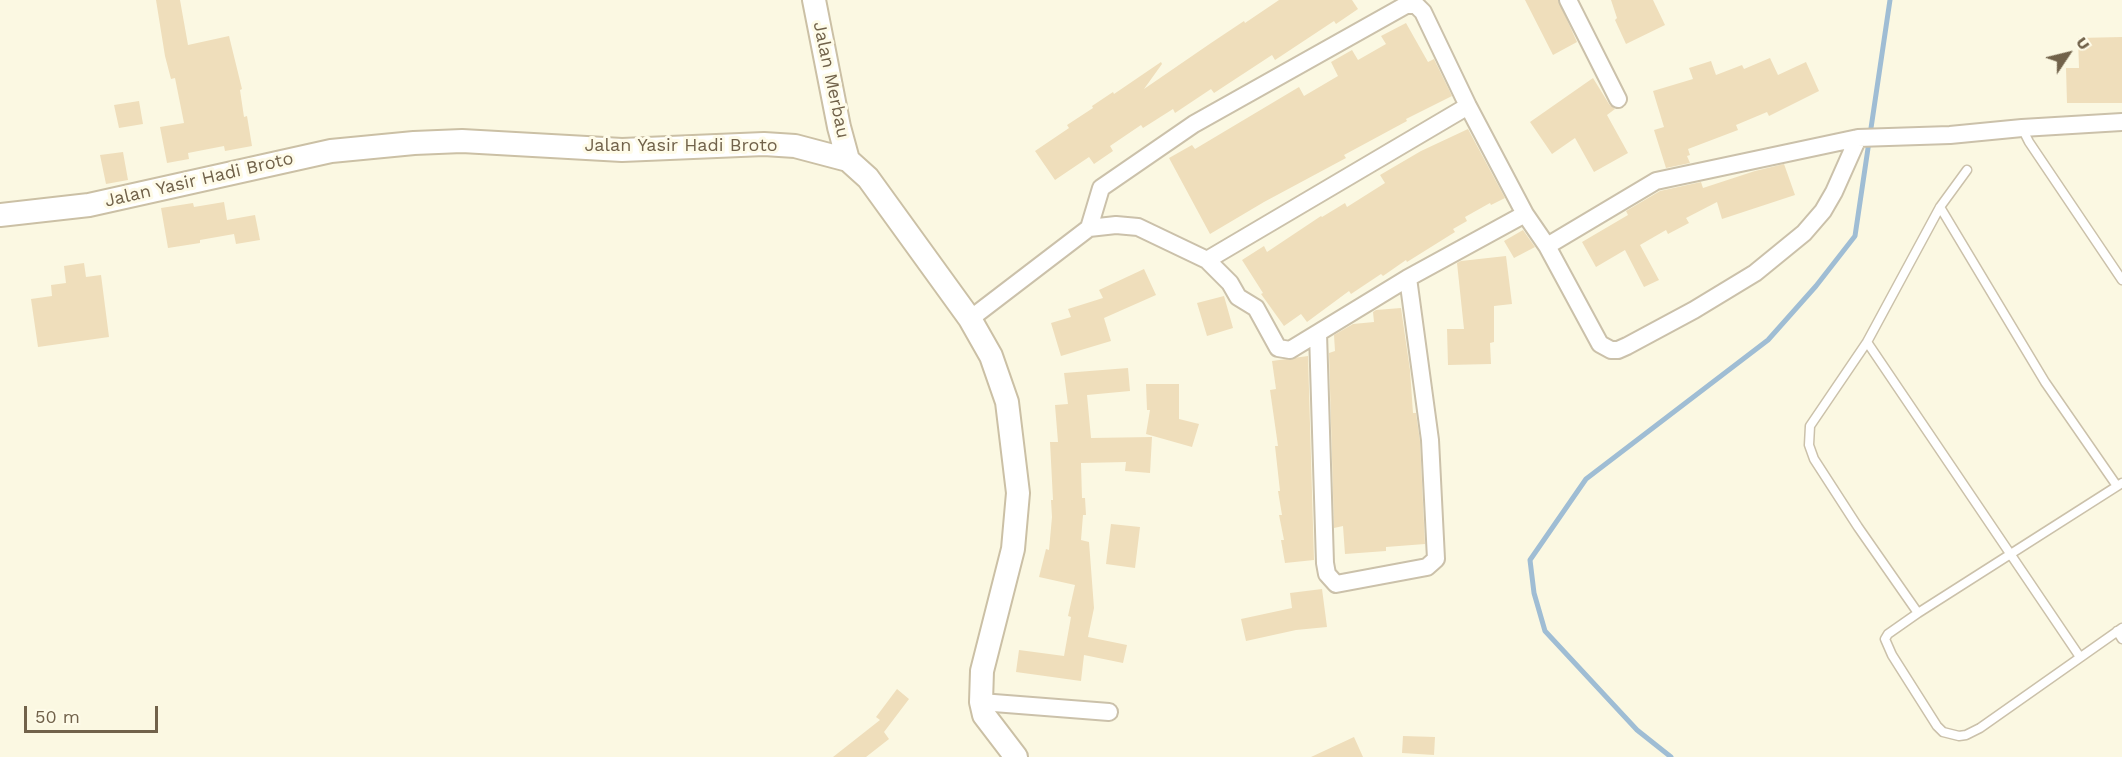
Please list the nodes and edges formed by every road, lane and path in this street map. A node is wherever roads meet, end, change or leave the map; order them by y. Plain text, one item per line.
1 (814, 0) edge
2 (1568, 0) edge
3 (1618, 99) dead end
4 (1468, 106) junction
5 (2122, 122) edge
6 (2022, 128) junction
7 (1862, 138) junction
8 (848, 160) junction
9 (1967, 170) dead end
10 (1940, 207) junction
11 (1525, 214) junction
12 (0, 215) edge
13 (1089, 228) junction
14 (1548, 246) junction
15 (1207, 260) junction
16 (1408, 278) junction
17 (2122, 280) edge
18 (970, 319) junction
19 (1318, 333) junction
20 (1866, 342) junction
21 (2119, 485) edge
22 (2010, 555) junction
23 (1918, 613) junction
24 (2120, 633) edge
25 (2080, 657) junction
26 (981, 702) junction
27 (1109, 712) dead end
28 (1011, 756) edge

1 - 8 street, Jalan Merbau
2 - 3 street
4 - 11 street
4 - 13 street
4 - 15 street
5 - 6 street
6 - 7 street
6 - 17 lane
7 - 14 street
7 - 14 street
8 - 12 street, Jalan Yasir Hadi Broto
8 - 18 street, Jalan Yasir Hadi Broto
9 - 10 lane
10 - 20 lane
10 - 21 lane
11 - 14 street
11 - 16 street
13 - 15 street
13 - 18 street
15 - 19 street
16 - 19 street
16 - 19 street
18 - 26 street, Jalan Yasir Hadi Broto
20 - 22 lane
20 - 23 lane
21 - 22 lane
22 - 23 lane
22 - 25 lane
23 - 25 lane
24 - 25 lane
26 - 27 street
26 - 28 street, Jalan Yasir Hadi Broto

